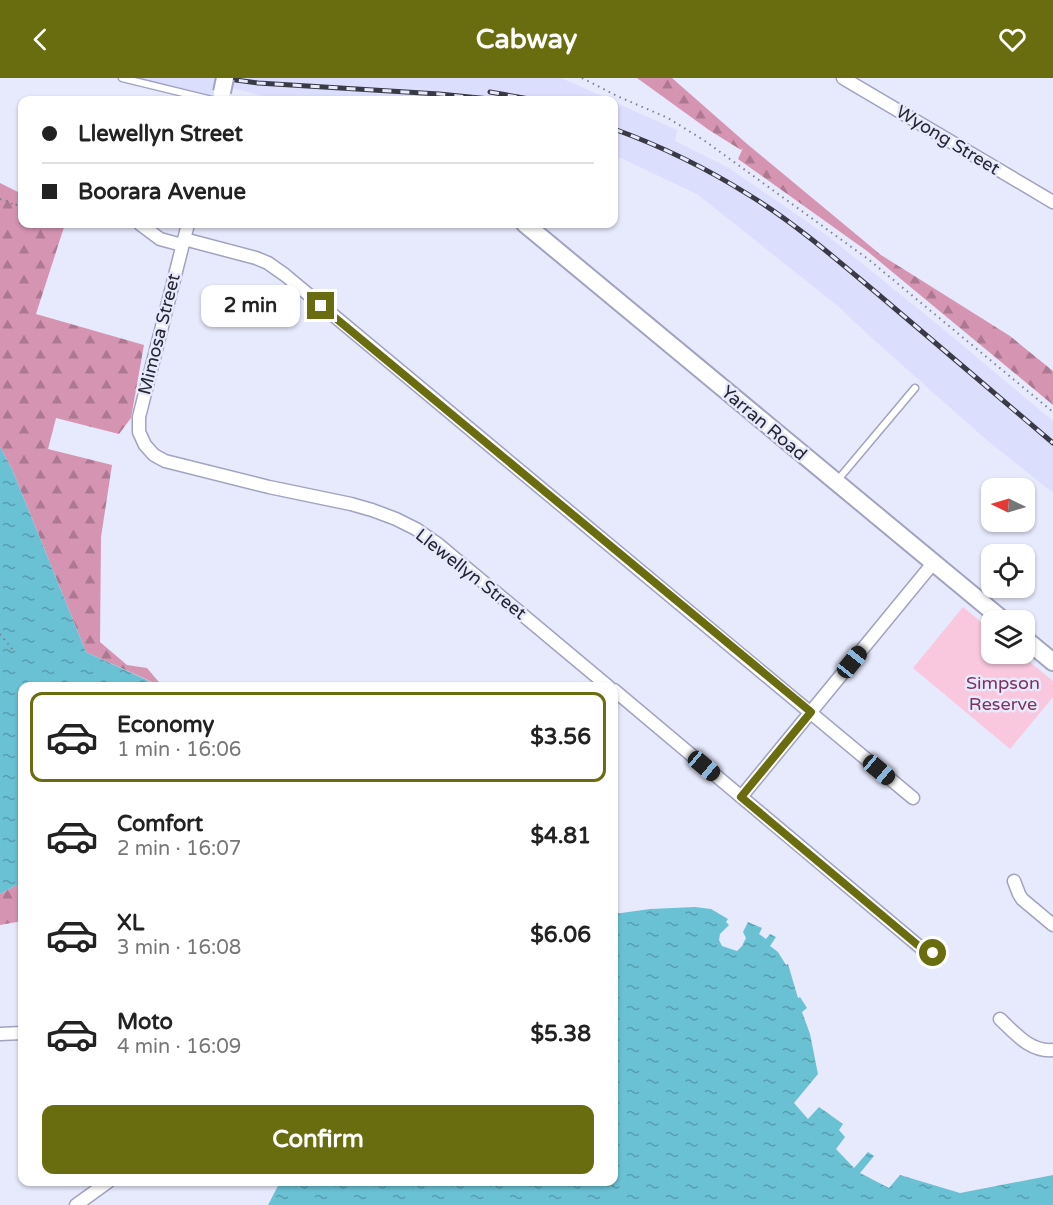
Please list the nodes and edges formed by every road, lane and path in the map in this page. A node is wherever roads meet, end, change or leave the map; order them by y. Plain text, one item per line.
1 (122, 78) edge
2 (582, 78) edge
3 (843, 78) edge
4 (220, 95) edge
5 (617, 96) edge
6 (618, 96) edge
7 (0, 199) edge
8 (1053, 202) edge
9 (18, 204) edge
10 (145, 228) edge
11 (187, 228) edge
12 (530, 228) edge
13 (183, 242) junction
14 (915, 388) dead end
15 (1053, 412) edge
16 (145, 445) joint
17 (836, 482) junction
18 (934, 562) junction
19 (991, 610) edge
20 (0, 634) edge
21 (1035, 647) edge
22 (13, 650) dead end
23 (1053, 662) edge
24 (603, 682) edge
25 (618, 693) edge
26 (811, 712) junction
27 (741, 797) junction
28 (913, 798) dead end
29 (1014, 881) dead end
30 (1053, 925) edge
31 (937, 953) dead end
32 (1000, 1019) dead end
33 (18, 1033) edge
34 (0, 1034) edge
35 (1053, 1050) edge
36 (102, 1186) edge
37 (76, 1205) edge

1 - 4 lane
2 - 5 path
3 - 8 street, Wyong Street
6 - 15 path
7 - 9 path
10 - 13 street
11 - 13 street, Mimosa Street
12 - 17 street, Yarran Road
13 - 16 street, Mimosa Street
13 - 26 street
14 - 17 lane
16 - 24 street, Llewellyn Street
17 - 18 street, Yarran Road
18 - 19 street, Yarran Road
18 - 26 street
20 - 22 path
21 - 23 street
25 - 27 street
26 - 27 street
26 - 28 street
27 - 31 street
29 - 30 street
32 - 35 street
33 - 34 street
36 - 37 street

